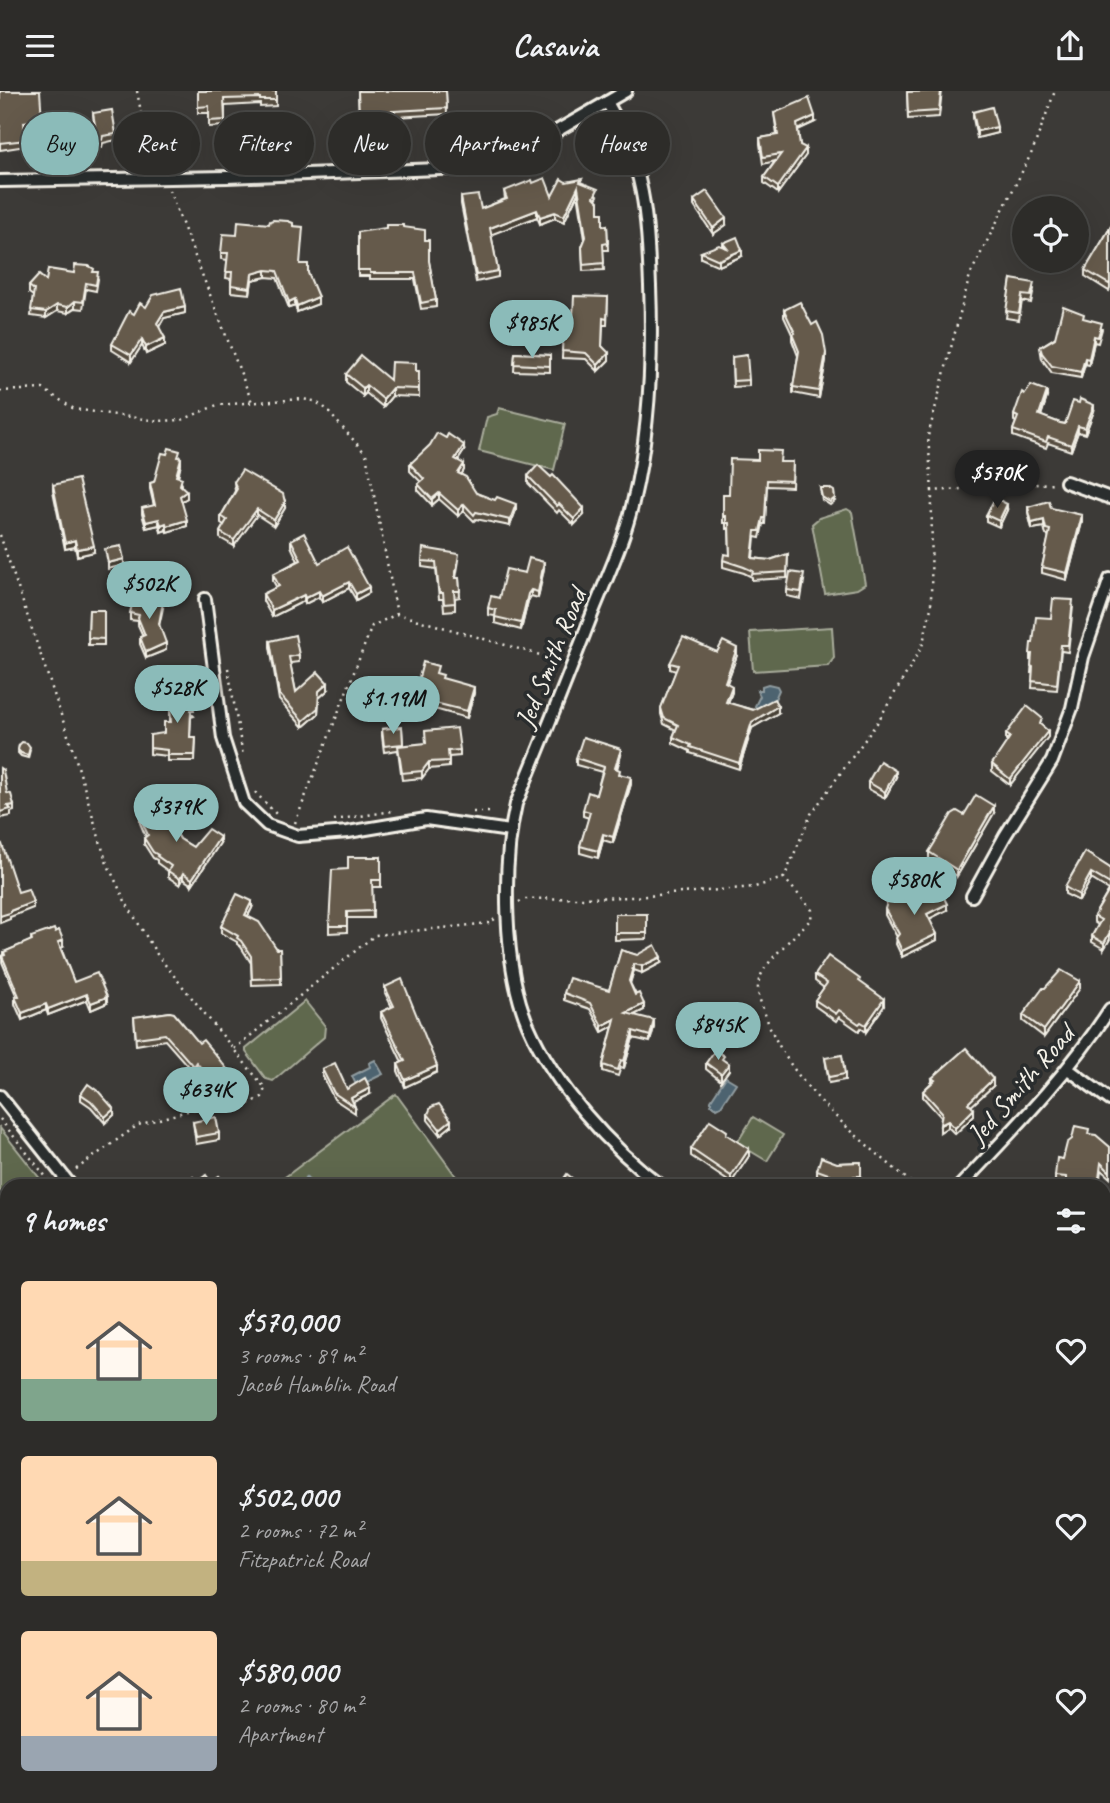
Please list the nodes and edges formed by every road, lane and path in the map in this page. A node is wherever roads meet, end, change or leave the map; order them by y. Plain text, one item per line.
1 (137, 91) edge
2 (626, 91) edge
3 (1055, 91) edge
4 (607, 103) junction
5 (164, 178) junction
6 (0, 181) edge
7 (0, 391) edge
8 (252, 403) junction
9 (1066, 482) joint
10 (932, 491) junction
11 (1109, 496) edge
12 (0, 535) edge
13 (1110, 579) edge
14 (205, 599) dead end
15 (397, 614) junction
16 (561, 661) dead end
17 (228, 668) dead end
18 (244, 758) dead end
19 (250, 781) dead end
20 (396, 811) dead end
21 (469, 812) dead end
22 (494, 812) dead end
23 (325, 822) dead end
24 (295, 823) junction
25 (304, 823) dead end
26 (509, 831) junction
27 (784, 878) junction
28 (972, 896) dead end
29 (508, 909) junction
30 (1110, 1009) edge
31 (234, 1049) junction
32 (1069, 1069) junction
33 (0, 1096) edge
34 (1110, 1100) edge
35 (0, 1119) edge
36 (48, 1179) edge
37 (67, 1179) edge
38 (73, 1179) edge
39 (653, 1179) edge
40 (907, 1179) edge
41 (968, 1179) edge

1 - 5 path
2 - 4 street
3 - 10 path
4 - 5 street
4 - 26 street, Jed Smith Road
5 - 6 street
5 - 8 path
7 - 8 path
8 - 15 path
9 - 10 path
9 - 11 street
10 - 27 path
12 - 31 path
13 - 28 street
14 - 26 street
15 - 16 path
15 - 24 path
17 - 18 path
19 - 24 path
20 - 23 path
21 - 22 path
24 - 25 path
26 - 29 street, Jed Smith Road
27 - 29 path
27 - 40 path
29 - 31 path
29 - 39 street, Jed Smith Road
30 - 32 street, Jed Smith Road
31 - 38 path
32 - 34 street
32 - 41 street, Jed Smith Road
33 - 37 street
35 - 36 path

